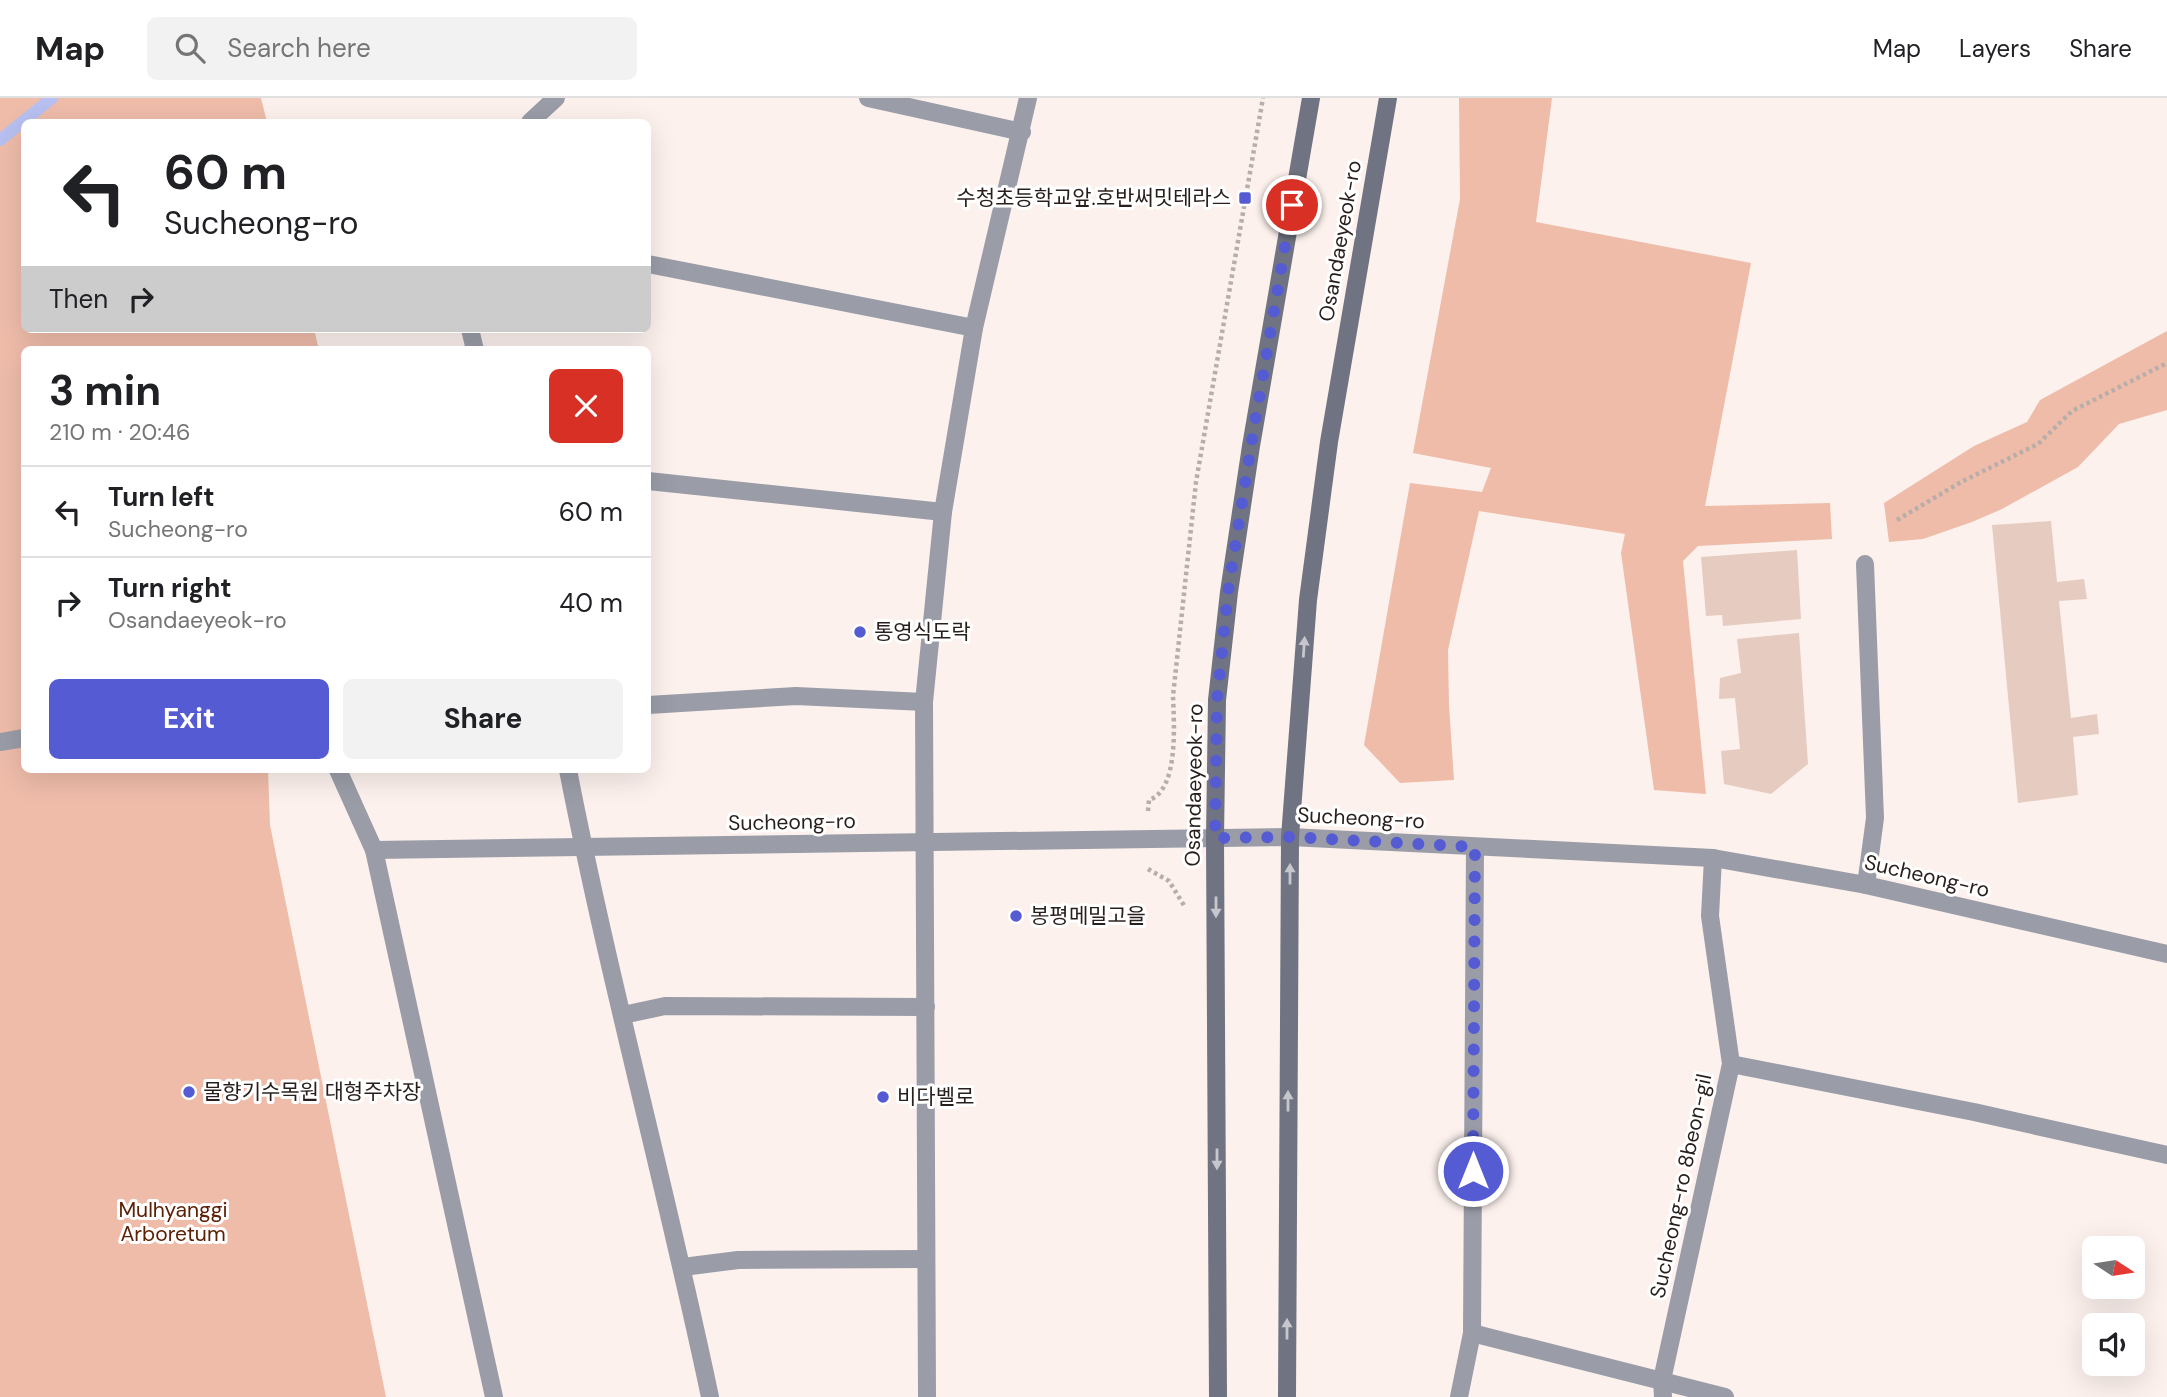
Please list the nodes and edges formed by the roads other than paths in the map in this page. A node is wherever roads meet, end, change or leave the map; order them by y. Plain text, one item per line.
1 (556, 98) edge
2 (868, 98) edge
3 (1028, 98) edge
4 (1311, 98) edge
5 (1388, 98) edge
6 (533, 119) edge
7 (1022, 132) junction
8 (651, 265) edge
9 (974, 328) junction
10 (651, 481) edge
11 (943, 512) junction
12 (1865, 564) dead end
13 (924, 702) junction
14 (651, 705) edge
15 (21, 738) edge
16 (0, 742) edge
17 (339, 773) edge
18 (569, 773) edge
19 (1290, 837) junction
20 (1215, 838) junction
21 (926, 842) junction
22 (583, 847) junction
23 (1475, 847) junction
24 (374, 850) junction
25 (1713, 858) junction
26 (1866, 885) junction
27 (2167, 954) edge
28 (926, 1007) junction
29 (623, 1015) junction
30 (1731, 1064) junction
31 (2167, 1155) edge
32 (925, 1259) junction
33 (683, 1267) junction
34 (1472, 1333) junction
35 (1663, 1389) edge
36 (494, 1397) edge
37 (710, 1397) edge
38 (927, 1397) edge
39 (1219, 1397) edge
40 (1287, 1397) edge
41 (1459, 1397) edge
42 (1725, 1397) edge

1 - 6 street
2 - 7 street
3 - 7 street
4 - 20 main road, Osandaeyeok-ro
19 -> 5 main road, Osandaeyeok-ro
7 - 9 street
8 - 9 street
9 - 11 street
10 - 11 street
11 - 13 street
12 - 26 street
13 - 14 street
13 - 21 street
15 - 16 street
17 - 24 street
18 - 22 street
19 - 20 street, Sucheong-ro
19 - 23 street, Sucheong-ro
40 -> 19 main road, Osandaeyeok-ro
20 - 21 street, Sucheong-ro
20 -> 39 main road, Osandaeyeok-ro
21 - 22 street, Sucheong-ro
21 - 28 street
22 - 24 street, Sucheong-ro
22 - 29 street
23 - 25 street, Sucheong-ro
23 - 34 street
24 - 36 street
25 - 26 street, Sucheong-ro
25 - 30 street, Sucheong-ro 8beon-gil
26 - 27 street, Sucheong-ro
28 - 29 street
28 - 32 street
29 - 33 street
30 - 31 street
30 - 35 street, Sucheong-ro 8beon-gil
32 - 33 street
32 - 38 street
33 - 37 street
34 - 35 street
34 - 41 street
35 - 42 street

